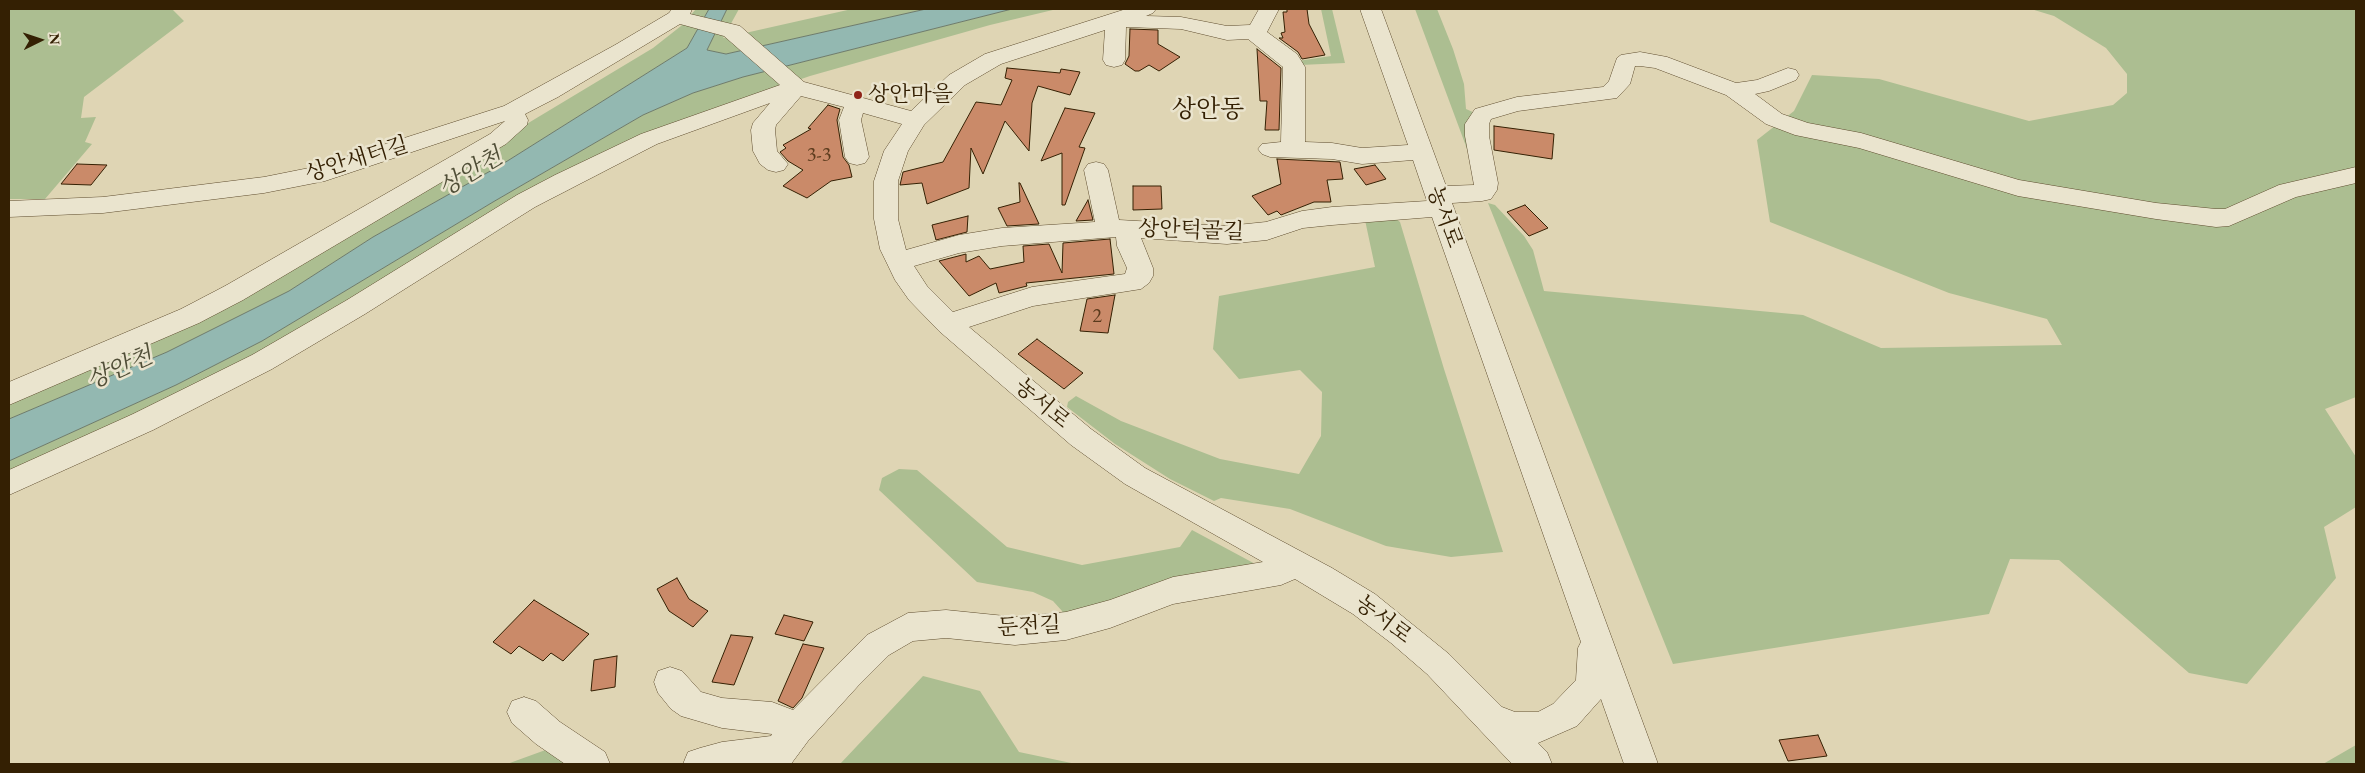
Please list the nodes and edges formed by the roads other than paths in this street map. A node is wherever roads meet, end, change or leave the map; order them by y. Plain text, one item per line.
1 (1146, 9) edge
2 (1269, 9) edge
3 (1371, 9) edge
4 (682, 15) edge
5 (1116, 18) junction
6 (1253, 32) junction
7 (1114, 60) dead end
8 (1788, 74) dead end
9 (957, 80) junction
10 (793, 85) junction
11 (1734, 90) junction
12 (861, 104) junction
13 (512, 111) junction
14 (916, 120) junction
15 (1421, 152) junction
16 (857, 157) dead end
17 (776, 164) dead end
18 (890, 166) junction
19 (1096, 170) dead end
20 (2356, 175) edge
21 (1439, 201) junction
22 (9, 209) edge
23 (1118, 228) junction
24 (898, 262) junction
25 (948, 324) junction
26 (9, 394) edge
27 (9, 483) edge
28 (1293, 563) junction
29 (1592, 628) junction
30 (670, 682) dead end
31 (524, 712) dead end
32 (1485, 715) junction
33 (784, 748) edge
34 (593, 764) edge
35 (700, 764) edge
36 (1524, 764) edge
37 (1535, 764) edge
38 (1641, 764) edge

1 - 5 street, 농서로
2 - 6 street
3 - 15 street, 농서로
4 - 10 street
4 - 13 street, 상안새터길
5 - 6 street
5 - 7 street
5 - 9 street, 농서로
6 - 15 street
8 - 11 street
9 - 12 street
9 - 14 street, 농서로
10 - 12 street
10 - 17 street
10 - 27 street
11 - 20 street
11 - 21 street, 상안턱골길
12 - 14 street
12 - 16 street
12 - 18 street
13 - 22 street, 상안새터길
13 - 26 street
14 - 18 street, 농서로
15 - 21 street, 농서로
18 - 24 street, 농서로
19 - 23 street
21 - 23 street, 상안턱골길
21 - 29 street, 농서로
23 - 24 street
23 - 25 street, 상안턱골길
24 - 25 street, 농서로
25 - 28 street, 농서로
28 - 32 street, 농서로
28 - 33 street, 둔전길
29 - 32 street
29 - 38 street, 농서로
30 - 33 street
31 - 34 street
32 - 36 street
32 - 37 street, 농서로
33 - 35 street

